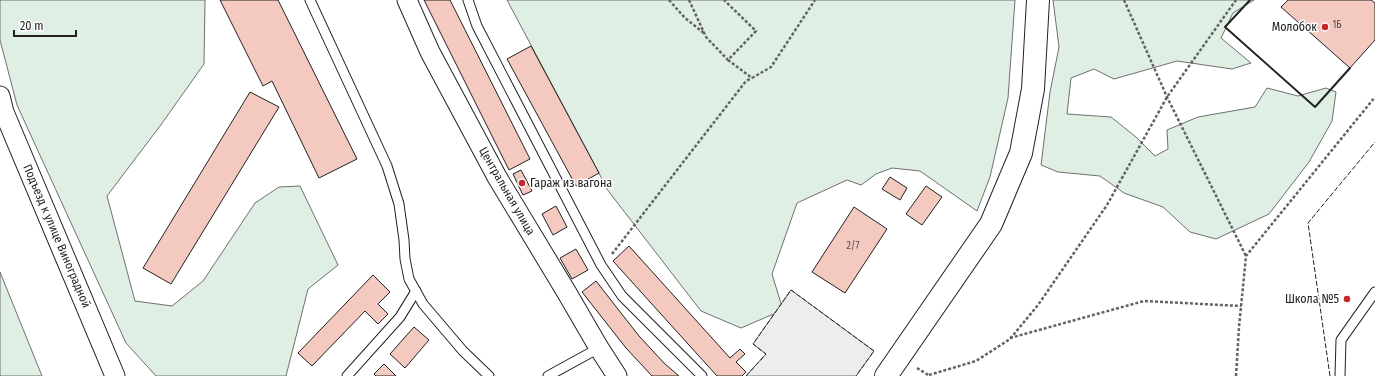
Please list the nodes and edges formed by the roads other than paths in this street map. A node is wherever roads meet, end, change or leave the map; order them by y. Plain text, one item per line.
1 (310, 0) edge
2 (407, 0) edge
3 (468, 0) edge
4 (1038, 0) edge
5 (0, 96) edge
6 (416, 291) junction
7 (1375, 292) edge
8 (599, 348) junction
9 (116, 376) edge
10 (347, 376) edge
11 (489, 376) edge
12 (548, 376) edge
13 (617, 376) edge
14 (702, 376) edge
15 (886, 376) edge
16 (1340, 376) edge

1 - 6 lane
2 - 8 street, Центральная улица
3 - 14 lane
4 - 15 street
5 - 9 street, Подъезд к улице Виноградной
6 - 10 lane
6 - 11 lane
7 - 16 lane
8 - 12 lane
8 - 13 street, Центральная улица

